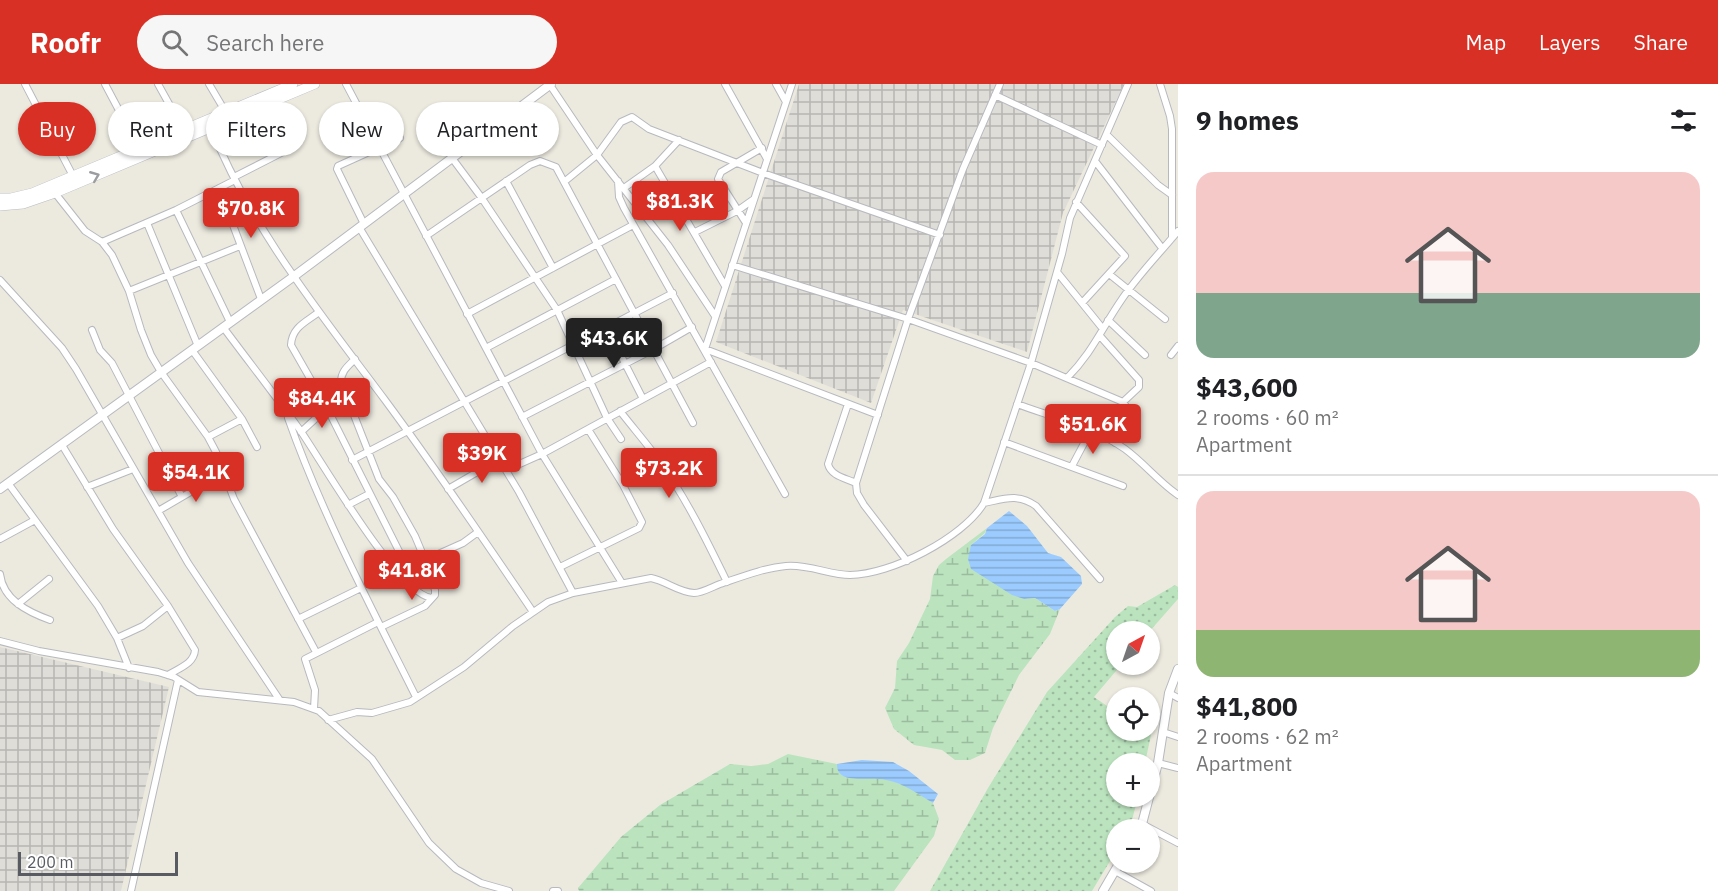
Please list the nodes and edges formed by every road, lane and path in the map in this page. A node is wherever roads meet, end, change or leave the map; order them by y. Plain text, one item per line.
1 (25, 84) edge
2 (105, 84) edge
3 (158, 84) edge
4 (209, 84) edge
5 (293, 84) edge
6 (315, 84) edge
7 (346, 84) edge
8 (550, 84) edge
9 (725, 84) edge
10 (776, 84) edge
11 (792, 84) edge
12 (1000, 84) edge
13 (1128, 84) edge
14 (1160, 84) edge
15 (995, 95) junction
16 (115, 102) edge
17 (168, 102) edge
18 (220, 102) edge
19 (248, 102) edge
20 (273, 102) edge
21 (355, 102) edge
22 (786, 102) junction
23 (206, 130) edge
24 (1107, 135) junction
25 (679, 140) junction
26 (1102, 145) junction
27 (762, 148) junction
28 (597, 154) junction
29 (120, 156) edge
30 (224, 156) edge
31 (276, 156) edge
32 (358, 156) edge
33 (384, 156) edge
34 (452, 158) junction
35 (767, 159) junction
36 (1095, 161) junction
37 (736, 163) junction
38 (655, 166) junction
39 (763, 173) junction
40 (73, 176) junction
41 (234, 179) junction
42 (506, 181) junction
43 (618, 181) junction
44 (564, 182) junction
45 (219, 188) junction
46 (624, 188) junction
47 (55, 193) junction
48 (403, 194) junction
49 (1172, 195) junction
50 (481, 197) junction
51 (754, 199) junction
52 (0, 201) edge
53 (1076, 202) junction
54 (176, 210) junction
55 (737, 210) junction
56 (147, 223) junction
57 (746, 223) junction
58 (361, 225) junction
59 (633, 225) junction
60 (695, 232) junction
61 (1176, 234) edge
62 (940, 235) junction
63 (426, 236) junction
64 (102, 242) junction
65 (597, 244) junction
66 (240, 246) junction
67 (1162, 248) junction
68 (201, 261) junction
69 (732, 265) junction
70 (553, 268) junction
71 (1057, 272) junction
72 (1109, 274) junction
73 (168, 275) junction
74 (293, 276) junction
75 (536, 278) junction
76 (616, 279) junction
77 (0, 280) edge
78 (725, 286) junction
79 (1128, 290) junction
80 (129, 291) junction
81 (673, 293) junction
82 (261, 299) junction
83 (1082, 303) junction
84 (557, 310) junction
85 (319, 312) junction
86 (634, 313) junction
87 (467, 314) junction
88 (715, 316) junction
89 (908, 319) junction
90 (1166, 319) dead end
91 (1108, 320) junction
92 (227, 325) junction
93 (692, 327) junction
94 (607, 328) junction
95 (92, 330) dead end
96 (1101, 333) junction
97 (574, 345) junction
98 (1178, 346) edge
99 (195, 348) junction
100 (486, 348) junction
101 (654, 349) junction
102 (705, 349) junction
103 (1145, 355) dead end
104 (1171, 355) dead end
105 (355, 359) junction
106 (711, 362) junction
107 (1031, 363) junction
108 (625, 364) junction
109 (160, 372) junction
110 (1067, 378) junction
111 (503, 381) junction
112 (590, 381) junction
113 (672, 383) junction
114 (128, 395) junction
115 (643, 399) junction
116 (464, 401) junction
117 (1123, 402) junction
118 (848, 404) junction
119 (1017, 404) junction
120 (327, 408) junction
121 (286, 411) junction
122 (620, 411) junction
123 (102, 415) junction
124 (878, 416) junction
125 (522, 417) junction
126 (608, 418) junction
127 (242, 419) junction
128 (693, 423) dead end
129 (588, 429) junction
130 (408, 431) junction
131 (301, 432) junction
132 (1090, 432) junction
133 (208, 437) junction
134 (621, 439) dead end
135 (1004, 442) junction
136 (1115, 443) junction
137 (62, 444) junction
138 (257, 447) dead end
139 (368, 452) junction
140 (496, 454) junction
141 (542, 454) junction
142 (352, 460) junction
143 (1072, 466) junction
144 (133, 469) junction
145 (506, 470) junction
146 (223, 473) junction
147 (8, 483) junction
148 (856, 483) junction
149 (1123, 486) dead end
150 (87, 487) junction
151 (0, 489) edge
152 (448, 489) junction
153 (369, 494) junction
154 (785, 494) dead end
155 (1178, 495) edge
156 (182, 497) junction
157 (984, 503) junction
158 (348, 505) junction
159 (158, 511) junction
160 (35, 520) junction
161 (478, 532) junction
162 (0, 539) edge
163 (600, 547) junction
164 (425, 560) junction
165 (907, 561) junction
166 (428, 567) junction
167 (560, 567) junction
168 (0, 574) edge
169 (411, 574) junction
170 (403, 578) junction
171 (49, 579) dead end
172 (1100, 579) dead end
173 (727, 582) junction
174 (622, 583) junction
175 (361, 588) junction
176 (573, 593) junction
177 (432, 598) junction
178 (18, 604) junction
179 (168, 606) junction
180 (533, 612) junction
181 (298, 619) junction
182 (50, 620) dead end
183 (380, 624) junction
184 (117, 638) junction
185 (0, 641) edge
186 (316, 652) junction
187 (129, 668) junction
188 (1178, 669) edge
189 (168, 675) junction
190 (178, 680) junction
191 (1169, 693) junction
192 (416, 697) junction
193 (1178, 698) edge
194 (279, 699) junction
195 (315, 709) junction
196 (328, 720) junction
197 (1162, 732) junction
198 (1178, 737) edge
199 (1159, 753) edge
200 (1160, 764) edge
201 (1178, 768) edge
202 (1160, 835) edge
203 (1178, 843) edge
204 (1114, 873) edge
205 (1118, 873) edge
206 (131, 891) edge
207 (509, 891) edge
208 (553, 891) edge
209 (558, 891) edge
210 (1103, 891) edge
211 (1150, 891) edge

1 - 40 street
2 - 16 street
3 - 17 street
4 - 18 street
5 - 19 main road
6 - 20 main road
7 - 21 street
8 - 28 street
8 - 34 street
9 - 27 street
10 - 22 street
11 - 22 street
12 - 15 street
13 - 24 street
14 - 49 street
15 - 26 street
15 - 62 street
22 - 35 street
47 -> 23 main road
24 - 26 street
24 - 49 street
25 - 28 street
25 - 37 street
25 - 38 street
26 - 36 street
27 - 35 street
27 - 37 street
28 - 43 street
28 - 44 street
29 - 40 main road
30 - 41 street
31 - 41 street
32 - 58 street
33 - 48 street
34 - 48 street
34 - 50 street
35 - 39 street
36 - 53 street
36 - 67 street
37 - 39 street
37 - 55 street
38 - 46 street
38 - 60 street
39 - 51 street
39 - 62 street
40 - 52 main road
41 - 45 street
41 - 74 street
42 - 44 street
42 - 50 street
42 - 70 street
43 - 46 street
43 - 59 street
44 - 65 street
45 - 54 street
45 - 66 street
46 - 88 street
47 - 52 main road
47 - 64 street
48 - 58 street
48 - 63 street
49 - 61 street
50 - 63 street
50 - 75 street
51 - 55 street
51 - 57 street
53 - 71 street
53 - 72 street
54 - 56 street
54 - 68 street
55 - 57 street
55 - 60 street
56 - 64 street
56 - 73 street
57 - 69 street
58 - 74 street
58 - 116 street
59 - 65 street
59 - 81 street
60 - 78 street
61 - 67 street
62 - 89 street
63 - 87 street
64 - 80 street
65 - 70 street
65 - 76 street
66 - 68 street
66 - 82 street
67 - 79 street
68 - 73 street
68 - 92 street
69 - 78 street
69 - 89 street
70 - 75 street
71 - 83 street
71 - 107 street
72 - 79 street
72 - 83 street
73 - 80 street
73 - 99 street
74 - 82 street
74 - 85 street
75 - 84 street
75 - 87 street
76 - 84 street
76 - 86 street
77 - 123 street
78 - 88 street
79 - 90 street
79 - 91 street
80 - 109 street
81 - 86 street
81 - 93 street
82 - 92 street
83 - 96 street
84 - 97 street
84 - 100 street
85 - 105 street
85 - 120 street
86 - 94 street
86 - 101 street
87 - 100 street
88 - 102 street
89 - 107 street
89 - 124 street
91 - 96 street
91 - 103 street
92 - 99 street
92 - 121 street
93 - 101 street
93 - 102 street
94 - 97 street
94 - 108 street
95 - 114 street
96 - 110 street
96 - 117 street
97 - 111 street
97 - 112 street
98 - 104 street
99 - 109 street
99 - 127 street
100 - 111 street
101 - 108 street
101 - 113 street
102 - 106 street
102 - 118 street
105 - 130 street
105 - 139 street
106 - 113 street
106 - 154 street
107 - 110 street
107 - 119 street
108 - 112 street
108 - 115 street
109 - 114 street
109 - 133 street
110 - 117 street
111 - 116 street
111 - 125 street
112 - 125 street
112 - 126 street
113 - 115 street
113 - 128 street
114 - 123 street
114 - 156 street
115 - 122 street
116 - 130 street
116 - 140 street
117 - 136 street
118 - 124 street
118 - 148 street
119 - 132 street
119 - 135 street
120 - 131 street
120 - 142 street
121 - 131 street
121 - 175 street
122 - 126 street
122 - 173 street
123 - 137 street
123 - 144 street
124 - 148 street
125 - 141 street
126 - 129 street
126 - 134 street
127 - 133 street
127 - 138 street
129 - 141 street
129 - 163 street
130 - 139 street
130 - 152 street
131 - 158 street
132 - 136 street
132 - 143 street
133 - 146 street
135 - 143 street
135 - 157 street
136 - 155 street
137 - 147 street
137 - 150 street
139 - 142 street
139 - 164 street
140 - 145 street
140 - 152 street
141 - 145 street
141 - 163 street
142 - 153 street
143 - 149 street
144 - 150 street
144 - 159 street
145 - 167 street
146 - 156 street
146 - 181 street
147 - 151 street
147 - 160 street
148 - 165 street
150 - 179 street
152 - 161 street
153 - 158 street
153 - 169 street
156 - 159 street
157 - 165 street
157 - 172 street
158 - 170 street
159 - 194 street
160 - 162 street
160 - 184 street
161 - 164 street
161 - 180 street
163 - 167 street
163 - 174 street
164 - 166 street
165 - 173 street
166 - 169 street
166 - 177 street
167 - 176 street
168 - 178 street
169 - 170 street
170 - 177 street
171 - 178 street
173 - 174 street
174 - 176 street
175 - 181 street
175 - 183 street
176 - 180 street
177 - 183 street
178 - 182 street
179 - 184 street
179 - 189 street
180 - 192 street
181 - 186 street
183 - 186 street
183 - 192 street
184 - 187 street
185 - 187 street
186 - 195 street
187 - 189 street
188 - 191 street
189 - 190 street
190 - 194 street
190 - 206 street
191 - 193 street
191 - 197 street
192 - 196 street
194 - 195 street
195 - 196 street
196 - 207 street
197 - 198 street
197 - 199 street
200 - 201 street
202 - 203 street
204 - 210 street
205 - 211 street
208 - 209 street

